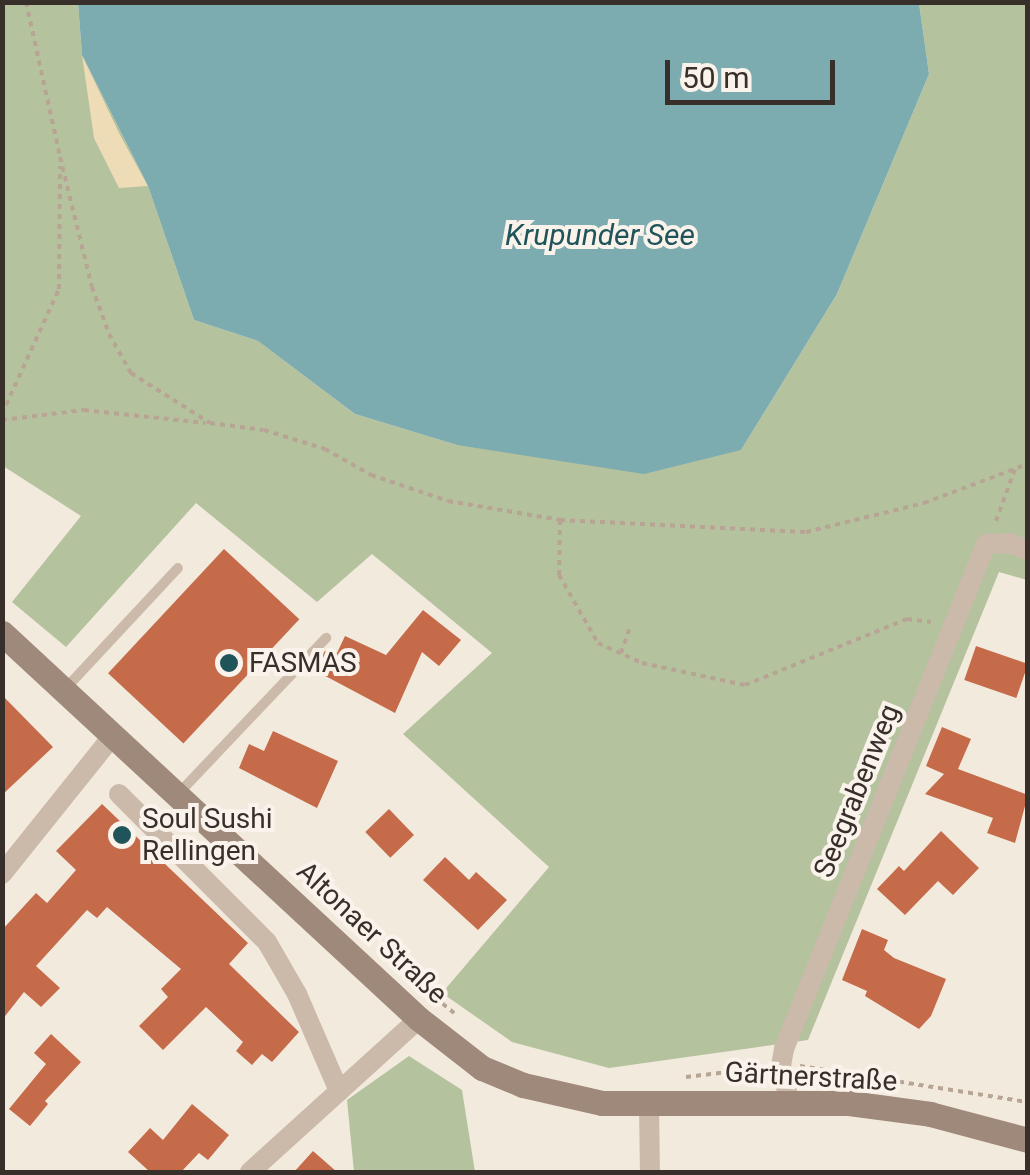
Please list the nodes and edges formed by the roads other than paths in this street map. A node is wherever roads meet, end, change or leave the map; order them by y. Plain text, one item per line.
1 (1028, 550) edge
2 (178, 568) dead end
3 (2, 633) edge
4 (326, 638) dead end
5 (65, 690) junction
6 (114, 734) junction
7 (119, 794) dead end
8 (178, 794) junction
9 (2, 874) edge
10 (419, 1019) junction
11 (339, 1091) junction
12 (789, 1100) junction
13 (649, 1104) junction
14 (1028, 1140) edge
15 (250, 1172) edge
16 (650, 1172) edge

1 - 12 street, Seegrabenweg
2 - 5 lane
3 - 5 main road, Altonaer Straße
4 - 8 lane
5 - 6 main road, Altonaer Straße
6 - 8 main road, Altonaer Straße
6 - 9 street
7 - 11 street
8 - 10 main road, Altonaer Straße
10 - 11 street
10 - 13 main road, Altonaer Straße
11 - 15 street
12 - 13 main road, Gärtnerstraße
12 - 14 main road, Gärtnerstraße
13 - 16 street

